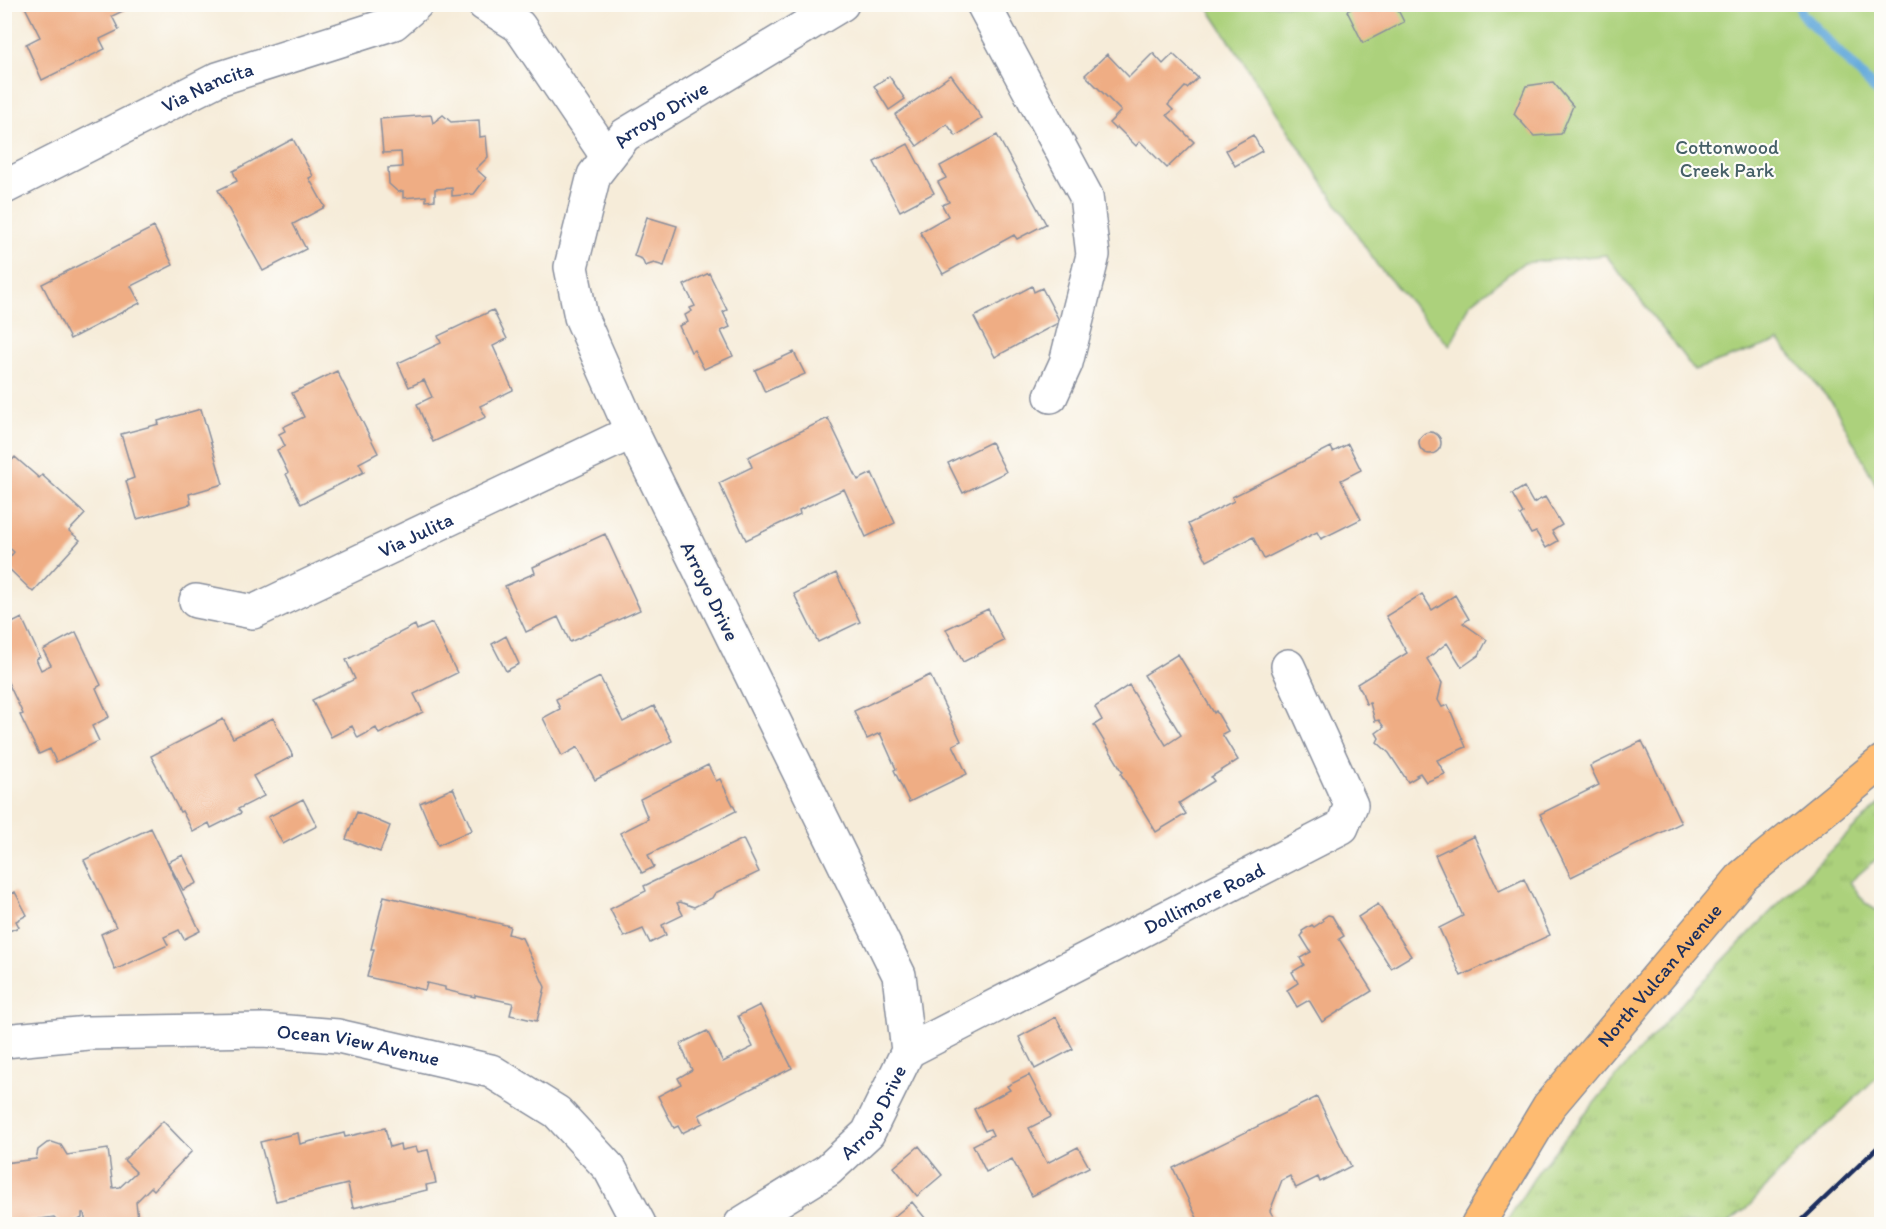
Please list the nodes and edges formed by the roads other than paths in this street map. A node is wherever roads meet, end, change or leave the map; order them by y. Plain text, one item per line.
1 (416, 4) edge
2 (484, 4) edge
3 (842, 4) edge
4 (983, 4) edge
5 (608, 156) junction
6 (5, 188) edge
7 (1051, 396) dead end
8 (632, 432) junction
9 (196, 601) dead end
10 (1288, 666) dead end
11 (1881, 762) edge
12 (4, 1041) edge
13 (908, 1051) junction
14 (639, 1224) edge
15 (741, 1224) edge
16 (1478, 1224) edge

1 - 6 street, Via Nancita
2 - 5 street
3 - 5 street, Arroyo Drive
4 - 7 street
5 - 8 street, Arroyo Drive
8 - 9 street, Via Julita
8 - 13 street, Arroyo Drive
10 - 13 street, Dollimore Road
11 - 16 main road, North Vulcan Avenue
12 - 14 street, Ocean View Avenue
13 - 15 street, Arroyo Drive

